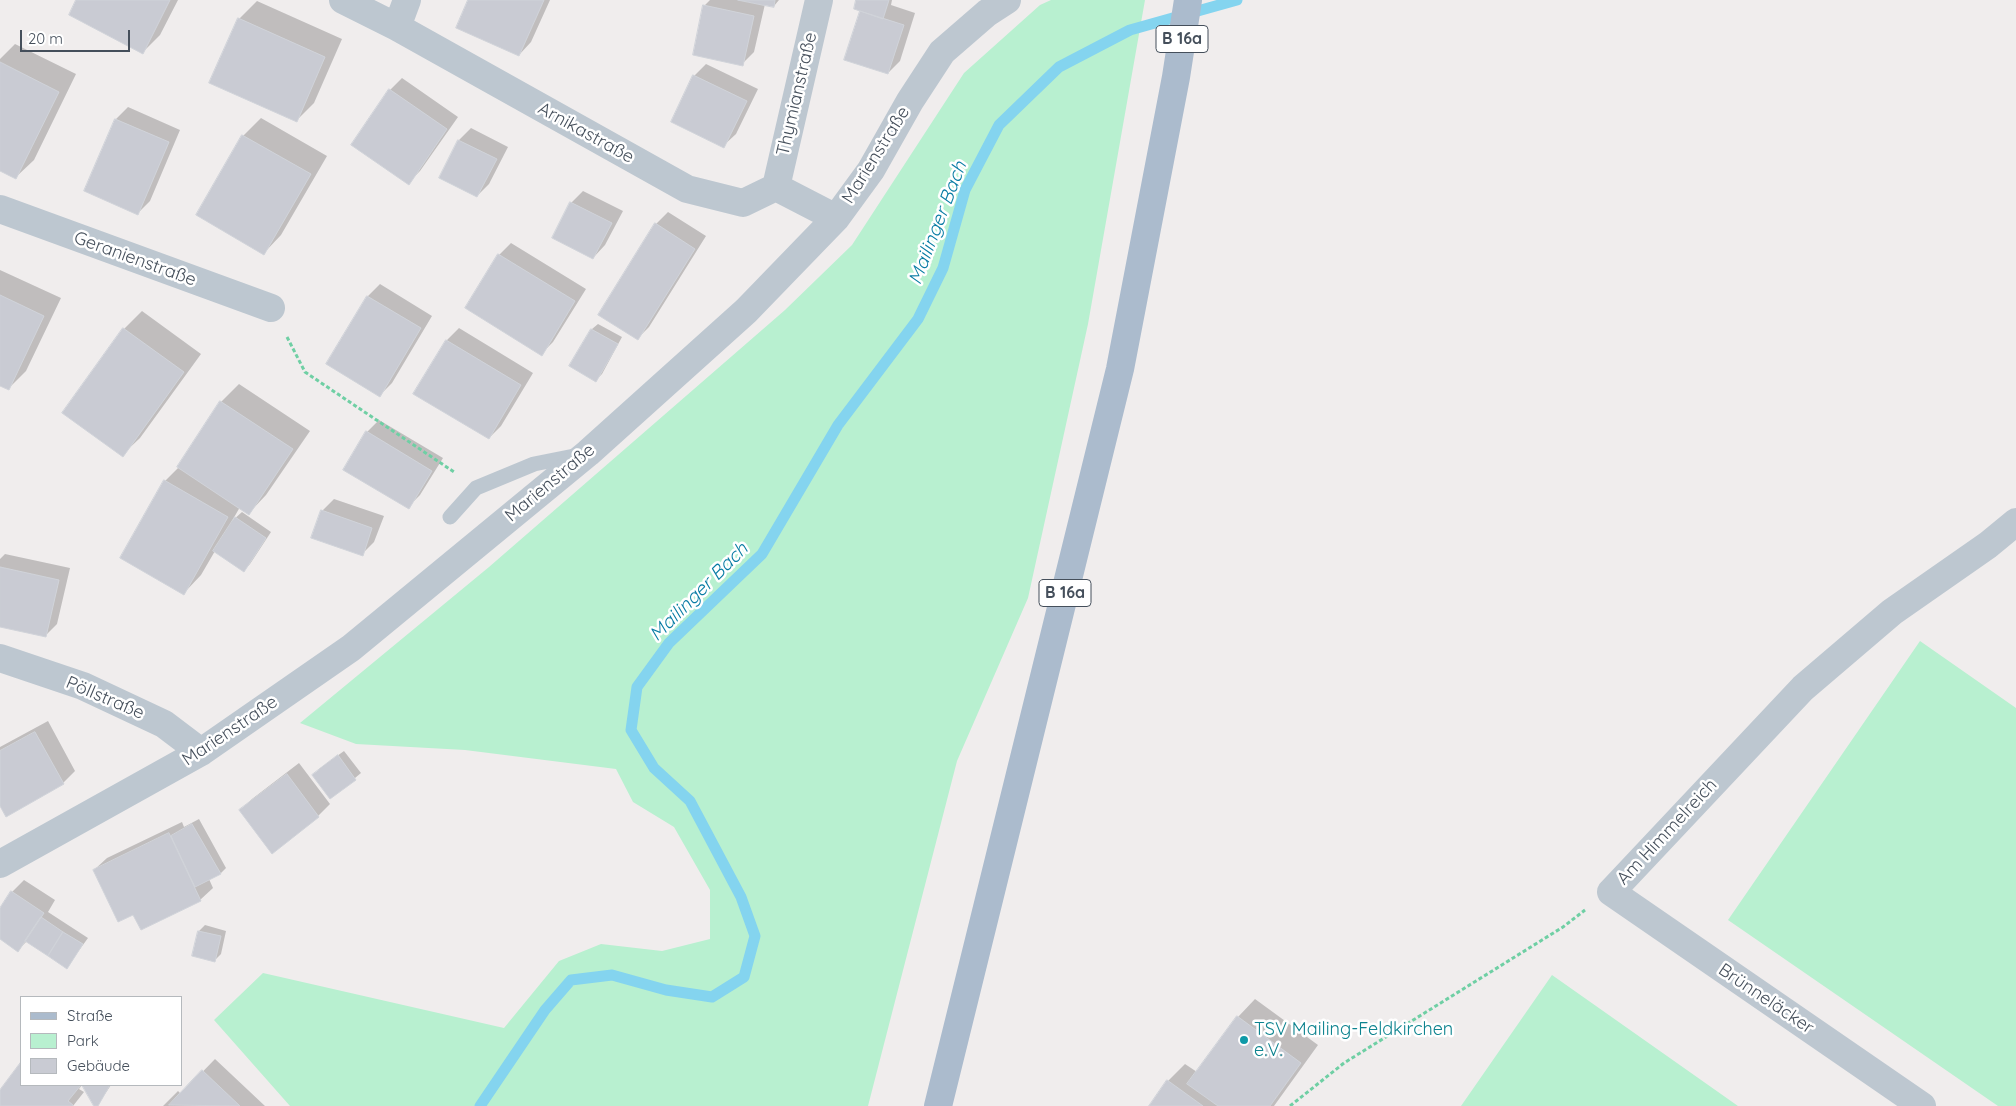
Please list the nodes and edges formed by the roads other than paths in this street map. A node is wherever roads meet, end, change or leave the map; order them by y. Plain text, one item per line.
1 (343, 0) edge
2 (407, 0) edge
3 (819, 0) edge
4 (1007, 0) edge
5 (1188, 0) edge
6 (397, 27) junction
7 (776, 187) junction
8 (0, 210) edge
9 (836, 218) junction
10 (271, 308) road end
11 (588, 453) junction
12 (450, 517) dead end
13 (2016, 522) edge
14 (0, 658) edge
15 (201, 752) junction
16 (0, 864) edge
17 (1610, 892) joint
18 (938, 1106) edge
19 (1922, 1106) edge

1 - 6 street, Arnikastraße
2 - 6 street
3 - 7 street, Thymianstraße
4 - 9 street, Marienstraße
5 - 18 main road, B 16a
6 - 7 street, Arnikastraße
7 - 9 street
8 - 10 street, Geranienstraße
9 - 11 street, Marienstraße
11 - 12 lane
11 - 15 street, Marienstraße
13 - 17 street, Am Himmelreich
14 - 15 street, Pöllstraße
15 - 16 street, Marienstraße
17 - 19 street, Brünneläcker

